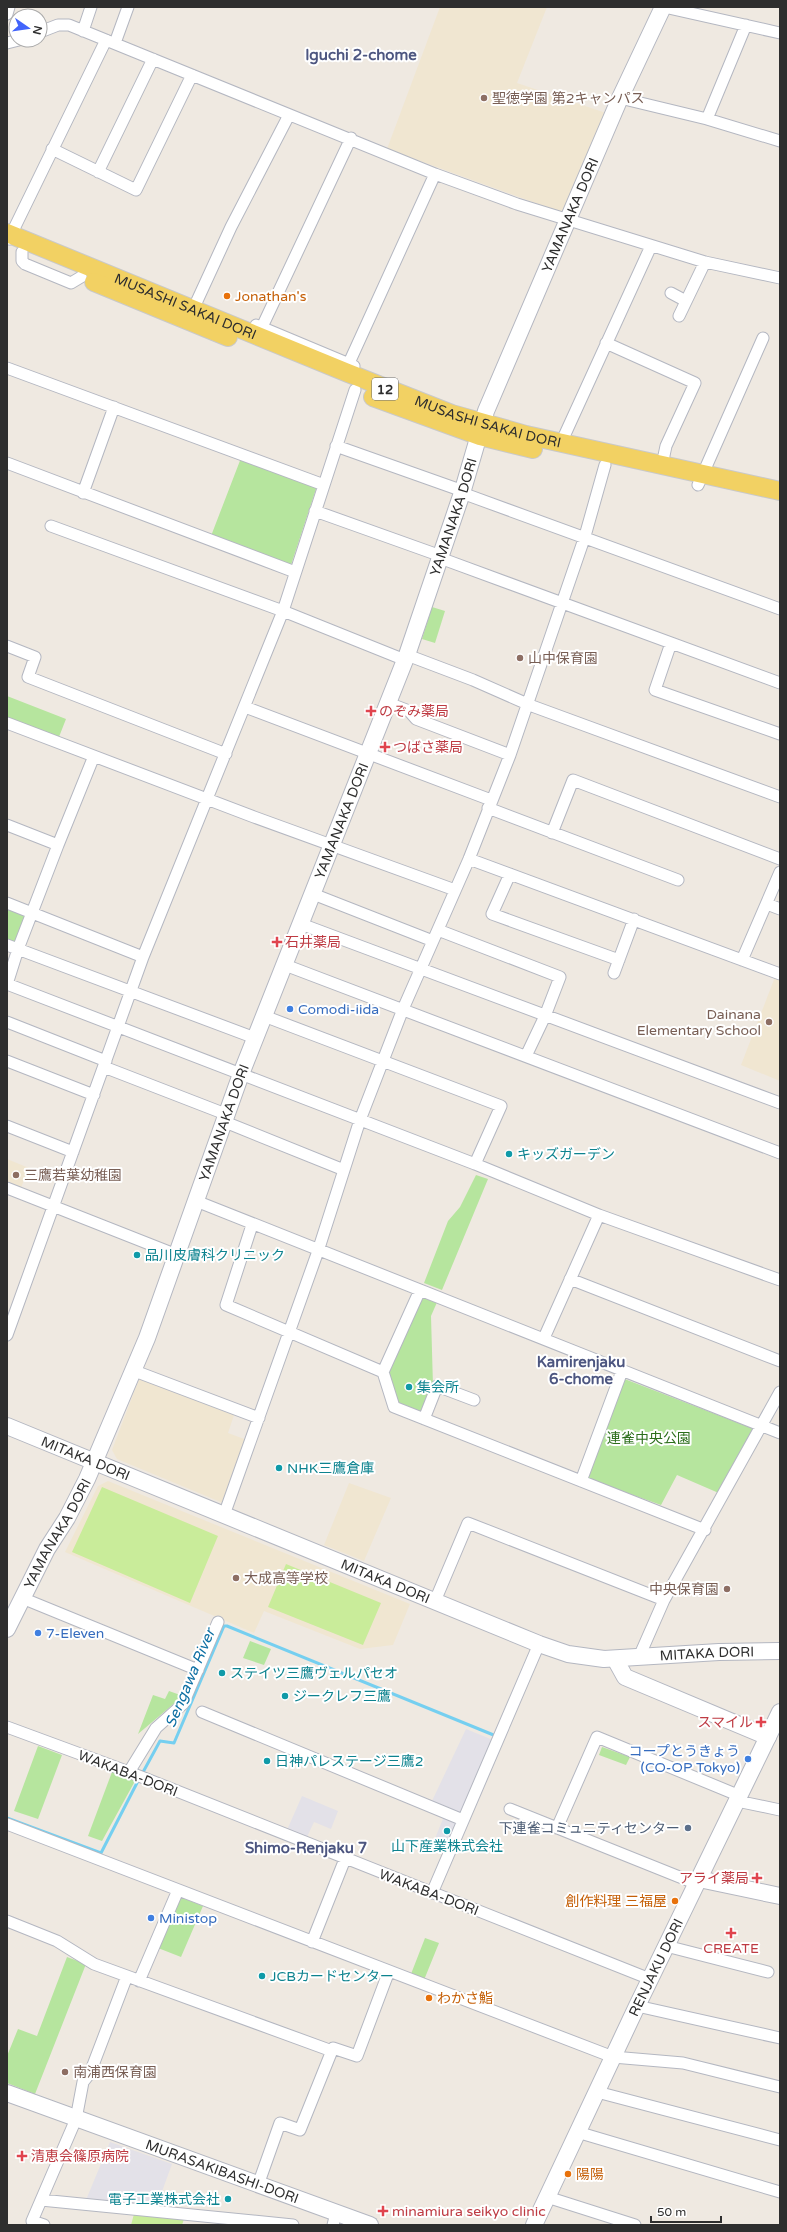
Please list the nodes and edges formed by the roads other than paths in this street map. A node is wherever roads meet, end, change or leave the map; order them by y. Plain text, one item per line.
1 (9, 7) edge
2 (91, 7) edge
3 (128, 7) edge
4 (662, 7) edge
5 (7, 14) edge
6 (746, 25) junction
7 (48, 29) edge
8 (83, 31) junction
9 (780, 33) edge
10 (111, 42) junction
11 (153, 59) junction
12 (192, 75) junction
13 (620, 98) junction
14 (289, 115) junction
15 (707, 119) junction
16 (350, 138) junction
17 (780, 141) edge
18 (52, 149) junction
19 (98, 172) junction
20 (435, 174) junction
21 (568, 220) junction
22 (11, 242) edge
23 (650, 246) junction
24 (705, 262) junction
25 (780, 278) edge
26 (131, 284) junction
27 (671, 293) dead end
28 (686, 301) junction
29 (152, 306) junction
30 (190, 315) junction
31 (678, 316) dead end
32 (262, 327) junction
33 (242, 330) junction
34 (763, 338) dead end
35 (606, 343) junction
36 (349, 363) junction
37 (7, 368) edge
38 (357, 384) junction
39 (114, 407) junction
40 (481, 430) junction
41 (561, 443) junction
42 (336, 446) junction
43 (7, 464) edge
44 (605, 465) junction
45 (662, 465) junction
46 (700, 479) junction
47 (324, 485) junction
48 (780, 491) edge
49 (462, 492) junction
50 (83, 493) junction
51 (780, 503) edge
52 (315, 511) junction
53 (51, 526) dead end
54 (585, 536) junction
55 (440, 557) junction
56 (295, 572) junction
57 (562, 604) junction
58 (780, 609) edge
59 (284, 611) junction
60 (671, 643) junction
61 (7, 646) edge
62 (406, 658) junction
63 (780, 683) edge
64 (388, 703) junction
65 (528, 703) junction
66 (245, 707) junction
67 (7, 723) edge
68 (780, 734) edge
69 (369, 753) junction
70 (226, 754) junction
71 (510, 754) junction
72 (94, 756) junction
73 (780, 797) edge
74 (208, 798) junction
75 (490, 804) junction
76 (7, 825) edge
77 (552, 833) junction
78 (58, 845) junction
79 (333, 845) junction
80 (780, 858) edge
81 (469, 859) junction
82 (780, 872) edge
83 (510, 874) junction
84 (678, 880) dead end
85 (455, 890) junction
86 (313, 894) junction
87 (7, 903) edge
88 (767, 904) junction
89 (780, 909) edge
90 (32, 913) junction
91 (634, 919) junction
92 (301, 924) junction
93 (438, 930) junction
94 (433, 941) junction
95 (7, 945) edge
96 (18, 949) junction
97 (143, 957) junction
98 (619, 960) junction
99 (742, 960) junction
100 (285, 965) junction
101 (420, 969) junction
102 (614, 973) dead end
103 (780, 974) edge
104 (7, 984) edge
105 (130, 992) junction
106 (403, 1009) junction
107 (264, 1016) junction
108 (545, 1016) junction
109 (7, 1022) edge
110 (118, 1027) junction
111 (255, 1038) junction
112 (526, 1056) junction
113 (7, 1061) edge
114 (382, 1062) junction
115 (105, 1064) junction
116 (241, 1074) junction
117 (94, 1095) junction
118 (780, 1103) edge
119 (227, 1118) junction
120 (360, 1120) junction
121 (7, 1126) edge
122 (73, 1152) junction
123 (780, 1153) edge
124 (475, 1164) junction
125 (344, 1170) junction
126 (7, 1188) edge
127 (196, 1201) junction
128 (53, 1206) junction
129 (599, 1215) junction
130 (252, 1224) junction
131 (318, 1251) junction
132 (177, 1255) junction
133 (570, 1278) junction
134 (780, 1280) edge
135 (420, 1290) junction
136 (289, 1334) junction
137 (7, 1335) edge
138 (544, 1338) junction
139 (780, 1361) edge
140 (132, 1370) junction
141 (622, 1371) junction
142 (383, 1372) junction
143 (780, 1392) edge
144 (474, 1400) dead end
145 (259, 1418) junction
146 (424, 1419) junction
147 (7, 1426) edge
148 (762, 1426) junction
149 (780, 1433) edge
150 (95, 1463) junction
151 (581, 1481) junction
152 (224, 1515) junction
153 (705, 1530) junction
154 (22, 1598) junction
155 (664, 1600) junction
156 (435, 1601) junction
157 (218, 1622) dead end
158 (7, 1629) edge
159 (539, 1644) junction
160 (780, 1651) edge
161 (639, 1657) junction
162 (615, 1659) junction
163 (198, 1670) junction
164 (202, 1712) dead end
165 (780, 1712) edge
166 (7, 1727) edge
167 (768, 1737) junction
168 (137, 1776) junction
169 (739, 1799) junction
170 (510, 1808) dead end
171 (780, 1810) edge
172 (463, 1820) junction
173 (7, 1824) edge
174 (557, 1828) junction
175 (345, 1859) junction
176 (698, 1881) junction
177 (178, 1890) junction
178 (432, 1892) junction
179 (780, 1896) edge
180 (7, 1921) edge
181 (312, 1942) junction
182 (666, 1946) junction
183 (389, 1971) junction
184 (768, 1972) dead end
185 (127, 1976) junction
186 (650, 1979) junction
187 (139, 1981) junction
188 (636, 2006) junction
189 (780, 2038) edge
190 (332, 2051) junction
191 (613, 2057) junction
192 (780, 2086) edge
193 (597, 2092) junction
194 (7, 2093) edge
195 (76, 2119) junction
196 (577, 2132) junction
197 (780, 2140) edge
198 (258, 2185) junction
199 (780, 2192) edge
200 (547, 2197) junction
201 (41, 2200) junction
202 (335, 2219) edge
203 (44, 2225) edge
204 (294, 2225) edge
205 (370, 2225) edge
206 (534, 2225) edge
207 (635, 2225) edge

1 - 5 street
2 - 8 street
3 - 10 street
4 - 6 street
4 - 13 street, YAMANAKA DORI
6 - 9 street
6 - 15 street
7 - 8 street
8 - 10 street
10 - 11 street
10 - 18 street
11 - 12 street
11 - 19 street
12 - 14 street
12 - 19 street
13 - 15 street
13 - 21 street, YAMANAKA DORI
14 - 16 street
14 - 30 street
15 - 17 street
16 - 20 street
16 - 32 street
18 - 19 street
18 - 22 street
20 - 21 street
20 - 36 street
21 - 23 street
21 - 40 street, YAMANAKA DORI
22 - 26 main road, MUSASHI SAKAI DORI / 12
22 - 29 main road, MUSASHI SAKAI DORI / 12
23 - 24 street
23 - 35 street
24 - 25 street
24 - 28 street
26 - 29 main road
26 - 30 main road, MUSASHI SAKAI DORI / 12
27 - 28 street
28 - 31 street
29 - 30 main road, MUSASHI SAKAI DORI / 12
30 - 33 main road, MUSASHI SAKAI DORI / 12
30 - 38 main road, MUSASHI SAKAI DORI / 12
32 - 33 street
32 - 36 street
33 - 38 main road, MUSASHI SAKAI DORI / 12
34 - 46 street
35 - 41 street
35 - 45 street
36 - 38 street
37 - 39 street
38 - 40 main road, MUSASHI SAKAI DORI / 12
38 - 42 street
39 - 47 street
39 - 50 street
40 - 41 main road, MUSASHI SAKAI DORI / 12
40 - 44 main road, MUSASHI SAKAI DORI / 12
40 - 49 street, YAMANAKA DORI
41 - 45 main road, MUSASHI SAKAI DORI / 12
42 - 47 street
42 - 49 street
43 - 50 street
44 - 46 main road, MUSASHI SAKAI DORI / 12
44 - 54 street
45 - 46 main road, MUSASHI SAKAI DORI / 12
46 - 48 main road, MUSASHI SAKAI DORI / 12
46 - 51 main road, MUSASHI SAKAI DORI / 12
47 - 52 street
49 - 54 street
49 - 55 street, YAMANAKA DORI
50 - 56 street
52 - 55 street
52 - 56 street
53 - 59 street
54 - 57 street
54 - 58 street
55 - 57 street
55 - 62 street, YAMANAKA DORI
56 - 59 street
57 - 60 street
57 - 65 street
59 - 62 street
59 - 66 street
60 - 63 street
60 - 68 street
61 - 70 street
62 - 64 street, YAMANAKA DORI
62 - 65 street
64 - 69 street, YAMANAKA DORI
64 - 71 street
65 - 71 street
65 - 73 street
66 - 69 street
66 - 70 street
67 - 72 street
69 - 75 street
69 - 79 street, YAMANAKA DORI
70 - 74 street
71 - 75 street
72 - 74 street
72 - 78 street
74 - 79 street
74 - 97 street
75 - 77 street
75 - 81 street
76 - 78 street
77 - 80 street
77 - 84 street
78 - 90 street
79 - 85 street
79 - 86 street, YAMANAKA DORI
81 - 83 street
81 - 85 street
82 - 88 street
83 - 91 street
83 - 98 street
85 - 93 street
86 - 92 street, YAMANAKA DORI
86 - 94 street
87 - 90 street
88 - 89 street
88 - 99 street
90 - 96 street
90 - 97 street
91 - 98 street
91 - 99 street
92 - 100 street, YAMANAKA DORI
92 - 101 street
93 - 94 street
93 - 108 street
94 - 101 street
95 - 96 street
96 - 104 street
96 - 105 street
97 - 105 street
98 - 102 street
99 - 103 street
100 - 106 street
100 - 107 street, YAMANAKA DORI
101 - 106 street
101 - 108 street
104 - 110 street
105 - 110 street
105 - 111 street
106 - 112 street
106 - 114 street
107 - 111 street, YAMANAKA DORI
107 - 114 street
108 - 112 street
108 - 118 street
109 - 115 street
110 - 115 street
110 - 116 street
111 - 116 street, YAMANAKA DORI
112 - 123 street
113 - 117 street
114 - 120 street
114 - 124 street
115 - 117 street
115 - 119 street
116 - 119 street, YAMANAKA DORI
116 - 120 street
117 - 122 street
119 - 125 street
119 - 127 street, YAMANAKA DORI
120 - 124 street
120 - 125 street
121 - 122 street
122 - 128 street
124 - 129 street
125 - 131 street
126 - 128 street
127 - 130 street
127 - 132 street, YAMANAKA DORI
128 - 132 street
128 - 137 street
129 - 133 street
129 - 134 street
130 - 131 street
130 - 136 street
131 - 135 street
131 - 136 street
132 - 140 street, YAMANAKA DORI
133 - 138 street
133 - 139 street
135 - 138 street
135 - 142 street
136 - 142 street
136 - 145 street
138 - 141 street
140 - 145 street
140 - 150 street, YAMANAKA DORI
141 - 148 street
141 - 151 street
142 - 146 street
143 - 148 street
144 - 146 street
145 - 152 street
146 - 151 street
147 - 150 street, MITAKA DORI
148 - 149 street
148 - 153 street
150 - 152 street, MITAKA DORI
150 - 154 street, YAMANAKA DORI
151 - 153 street
152 - 156 street, MITAKA DORI
153 - 155 street
154 - 158 street, YAMANAKA DORI
154 - 163 street
155 - 156 street
155 - 161 street
156 - 159 street, MITAKA DORI
157 - 163 street
159 - 162 street, MITAKA DORI
159 - 172 street
160 - 161 street, MITAKA DORI
161 - 162 street, MITAKA DORI
162 - 167 street
163 - 168 street
164 - 172 street
165 - 167 street, RENJAKU DORI
166 - 168 street, WAKABA-DORI
167 - 169 street, RENJAKU DORI
168 - 175 street, WAKABA-DORI
169 - 171 street
169 - 174 street
169 - 176 street, RENJAKU DORI
170 - 174 street
172 - 178 street
173 - 177 street
174 - 176 street
175 - 178 street, WAKABA-DORI
175 - 181 street
176 - 179 street
176 - 182 street, RENJAKU DORI
177 - 181 street
177 - 187 street
178 - 186 street, WAKABA-DORI
180 - 185 street
181 - 183 street
182 - 184 street
182 - 186 street, RENJAKU DORI
183 - 190 street
183 - 191 street
185 - 187 street
185 - 195 street
186 - 188 street, RENJAKU DORI
187 - 190 street
188 - 189 street
188 - 191 street, RENJAKU DORI
190 - 198 street
191 - 192 street
191 - 193 street, RENJAKU DORI
193 - 196 street, RENJAKU DORI
193 - 197 street
194 - 195 street, MURASAKIBASHI-DORI
195 - 198 street, MURASAKIBASHI-DORI
195 - 201 street
196 - 199 street
196 - 200 street, RENJAKU DORI
198 - 202 street, MURASAKIBASHI-DORI
200 - 206 street, RENJAKU DORI
200 - 207 street
201 - 203 street
201 - 204 street
202 - 205 street, MURASAKIBASHI-DORI

